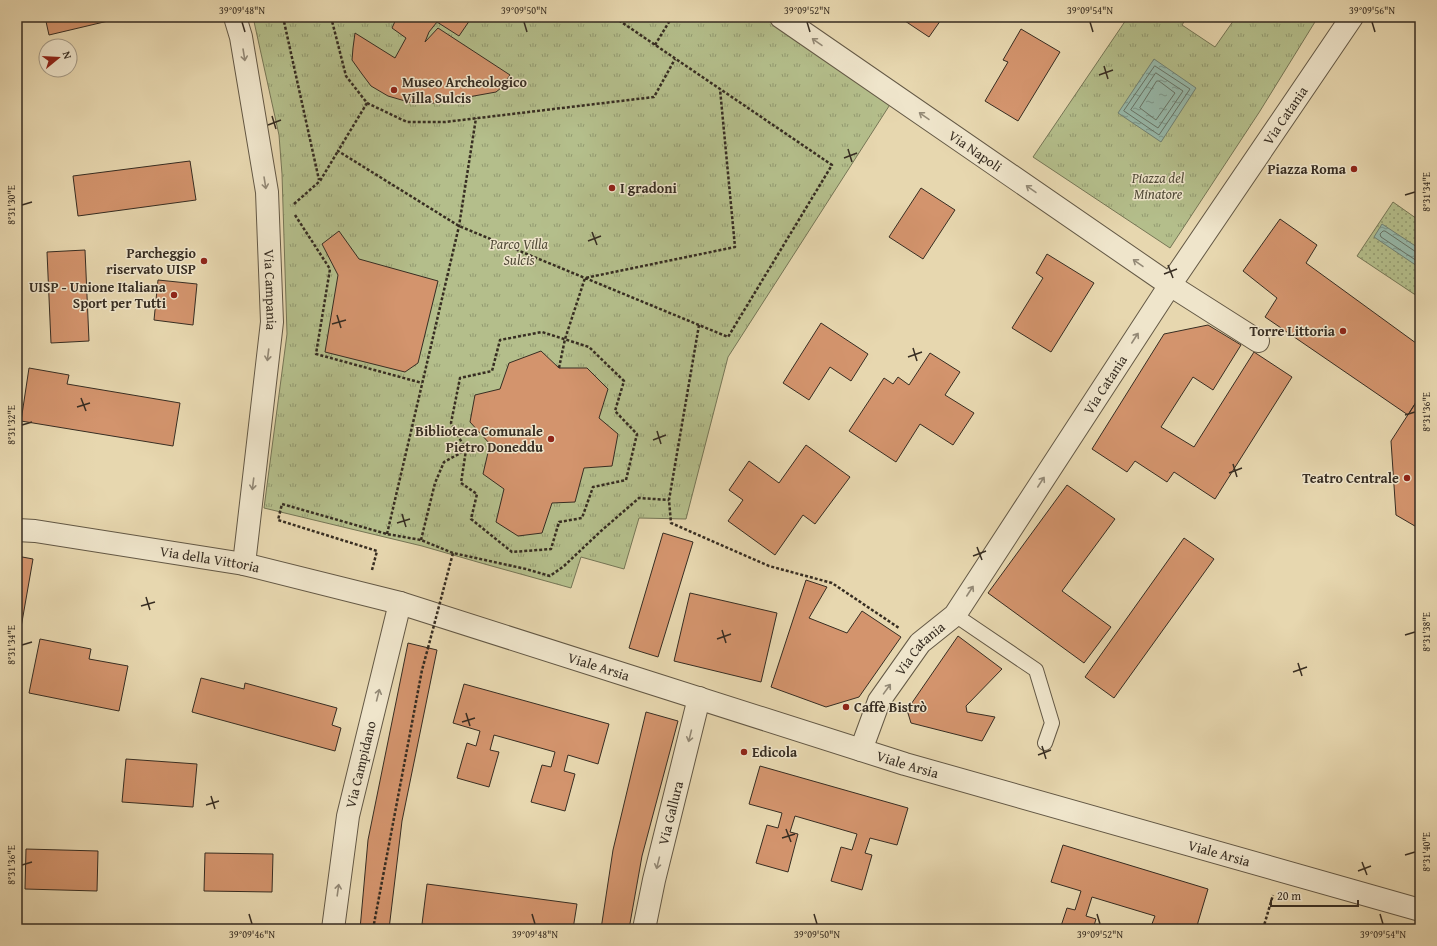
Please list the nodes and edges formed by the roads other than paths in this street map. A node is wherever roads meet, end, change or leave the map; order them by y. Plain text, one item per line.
1 (235, 17) edge
2 (781, 17) edge
3 (1352, 17) edge
4 (1170, 285) junction
5 (1258, 341) dead end
6 (17, 530) edge
7 (244, 564) junction
8 (400, 603) junction
9 (955, 615) junction
10 (699, 698) junction
11 (1045, 743) dead end
12 (861, 750) junction
13 (1420, 910) edge
14 (333, 929) edge
15 (644, 929) edge

1 -> 7 street, Via Campania
4 -> 2 street, Via Napoli
3 - 4 street, Via Catania
4 - 5 street, Via Napoli
9 -> 4 street, Via Catania
6 - 7 street, Via della Vittoria
7 - 8 street, Via della Vittoria
8 - 10 street, Viale Arsia
14 -> 8 street, Via Campidano
9 - 11 lane
12 -> 9 street, Via Catania
10 - 12 street, Viale Arsia
10 -> 15 street, Via Gallura
12 - 13 street, Viale Arsia

